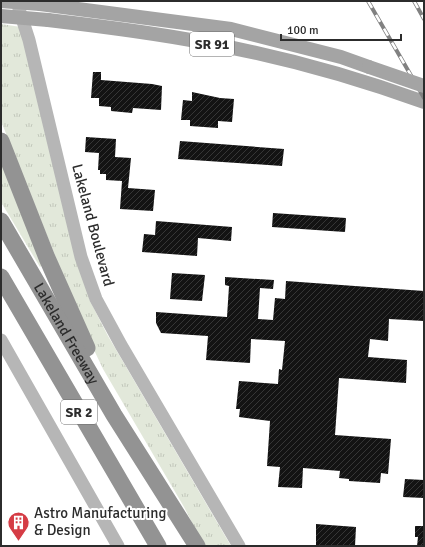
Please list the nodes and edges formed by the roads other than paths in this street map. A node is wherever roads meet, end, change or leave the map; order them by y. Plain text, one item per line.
1 (1, 1) edge
2 (14, 1) edge
3 (1, 16) edge
4 (424, 86) edge
5 (424, 102) edge
6 (1, 141) edge
7 (1, 220) edge
8 (1, 277) edge
9 (1, 340) edge
10 (114, 415) junction
11 (118, 546) edge
12 (158, 546) edge
13 (197, 546) edge
14 (239, 546) edge

1 - 4 main road, SR 91, bridge
2 - 14 street, Lakeland Boulevard
3 - 5 main road, SR 91, bridge
6 - 10 highway
7 - 10 highway, Lakeland Freeway / SR 2
8 - 12 highway, Lakeland Freeway / SR 2
9 - 11 street
10 - 13 highway, Lakeland Freeway / SR 2

